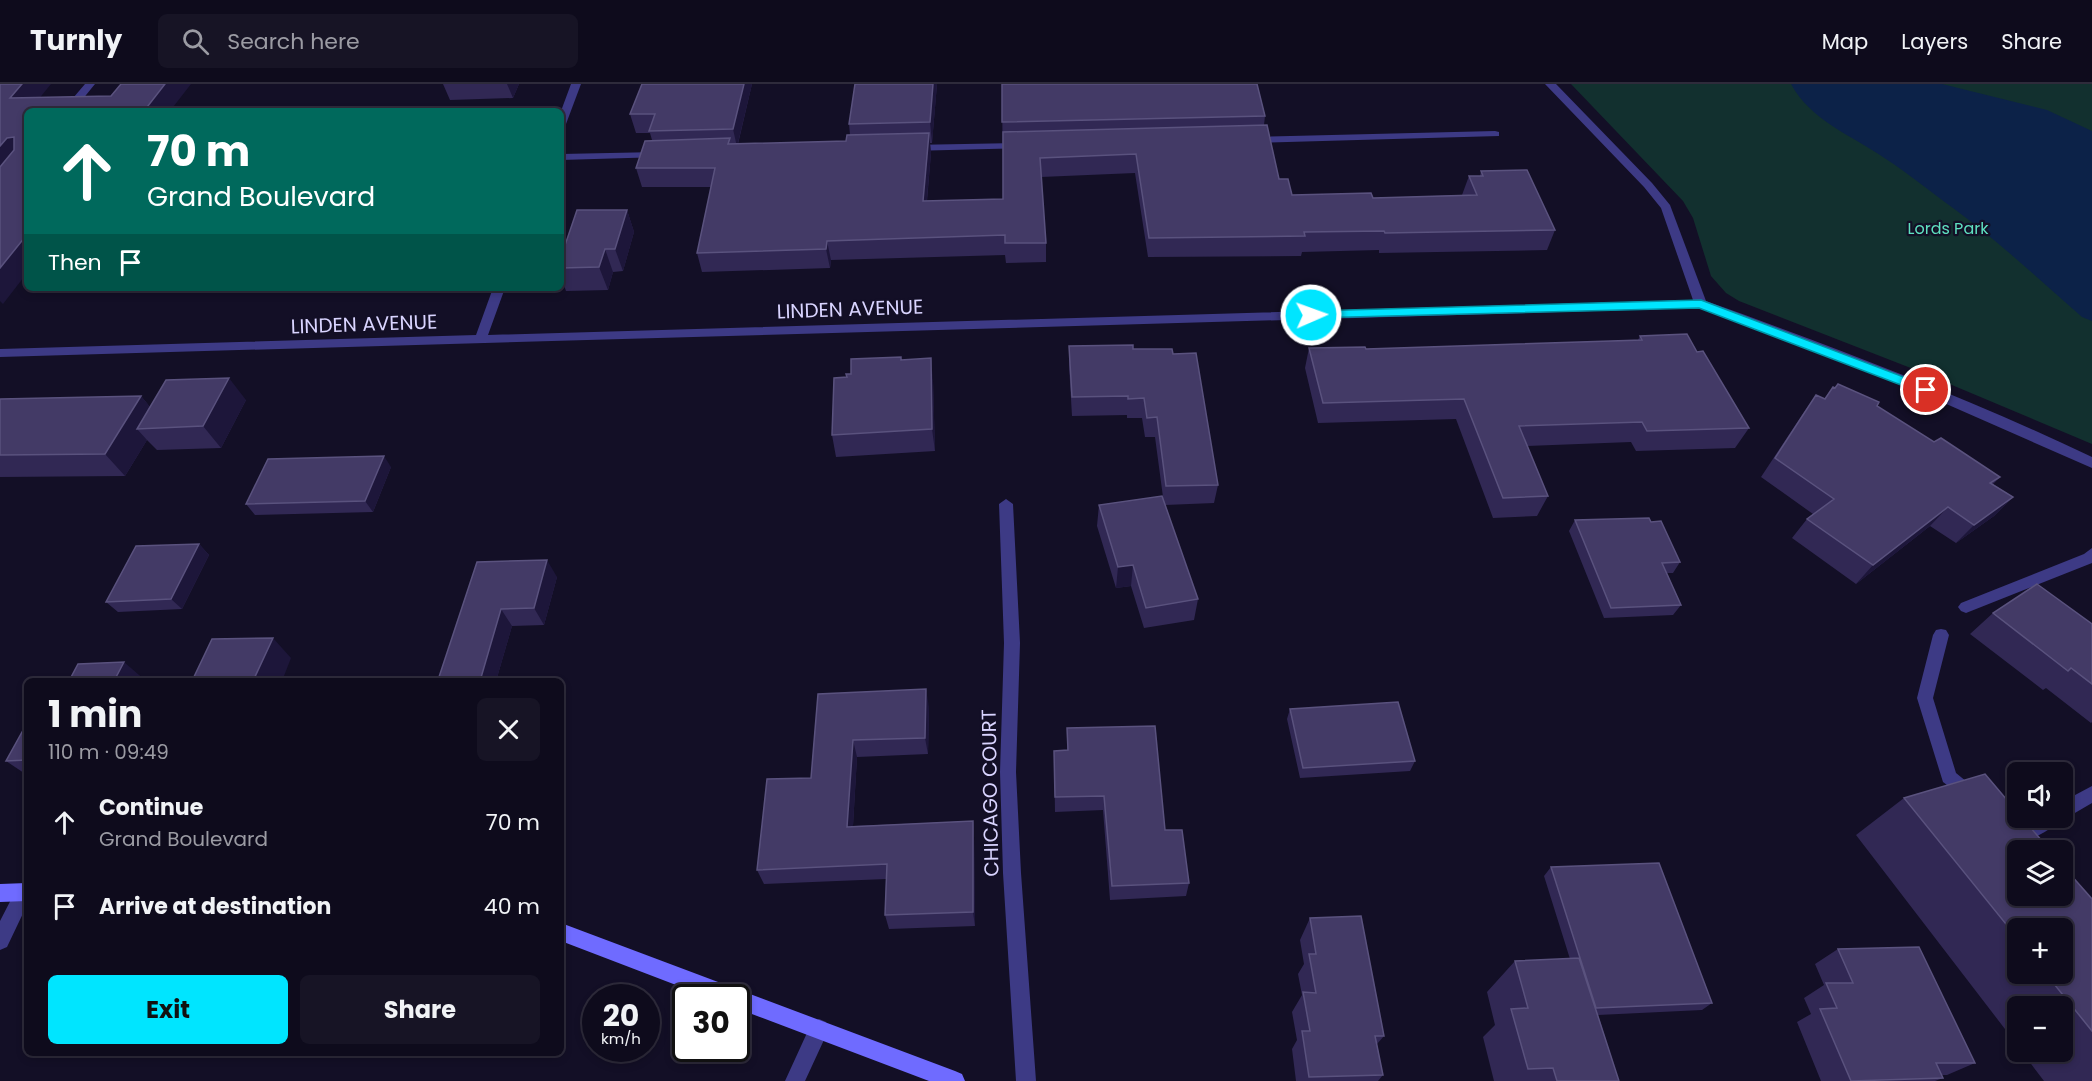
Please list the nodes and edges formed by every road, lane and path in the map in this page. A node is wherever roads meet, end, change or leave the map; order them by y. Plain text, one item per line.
1 (90, 84) edge
2 (576, 84) edge
3 (1551, 84) edge
4 (70, 108) edge
5 (564, 116) edge
6 (1495, 134) dead end
7 (1244, 140) edge
8 (1029, 146) edge
9 (897, 149) edge
10 (670, 154) edge
11 (564, 157) edge
12 (498, 291) edge
13 (1701, 304) junction
14 (480, 340) junction
15 (0, 353) edge
16 (2092, 463) edge
17 (1006, 504) dead end
18 (2092, 554) edge
19 (1966, 607) dead end
20 (1941, 635) dead end
21 (2092, 794) edge
22 (2073, 805) edge
23 (1984, 806) edge
24 (2002, 821) edge
25 (2033, 828) edge
26 (2019, 836) junction
27 (2023, 840) edge
28 (24, 892) edge
29 (0, 893) edge
30 (24, 896) edge
31 (564, 933) edge
32 (0, 941) edge
33 (699, 984) edge
34 (750, 1003) edge
35 (819, 1029) junction
36 (795, 1081) edge
37 (955, 1081) edge
38 (1026, 1081) edge

1 - 4 street
2 - 5 street
3 - 13 street
6 - 7 street
8 - 9 street
10 - 11 street
12 - 14 street
13 - 14 street, LINDEN AVENUE
13 - 16 street
14 - 15 street, LINDEN AVENUE
17 - 38 street, CHICAGO COURT
18 - 19 street
20 - 23 street
21 - 22 street
24 - 26 street
25 - 26 street
26 - 27 street
28 - 29 main road
30 - 32 street
31 - 33 main road
34 - 35 main road
35 - 36 street
35 - 37 main road

